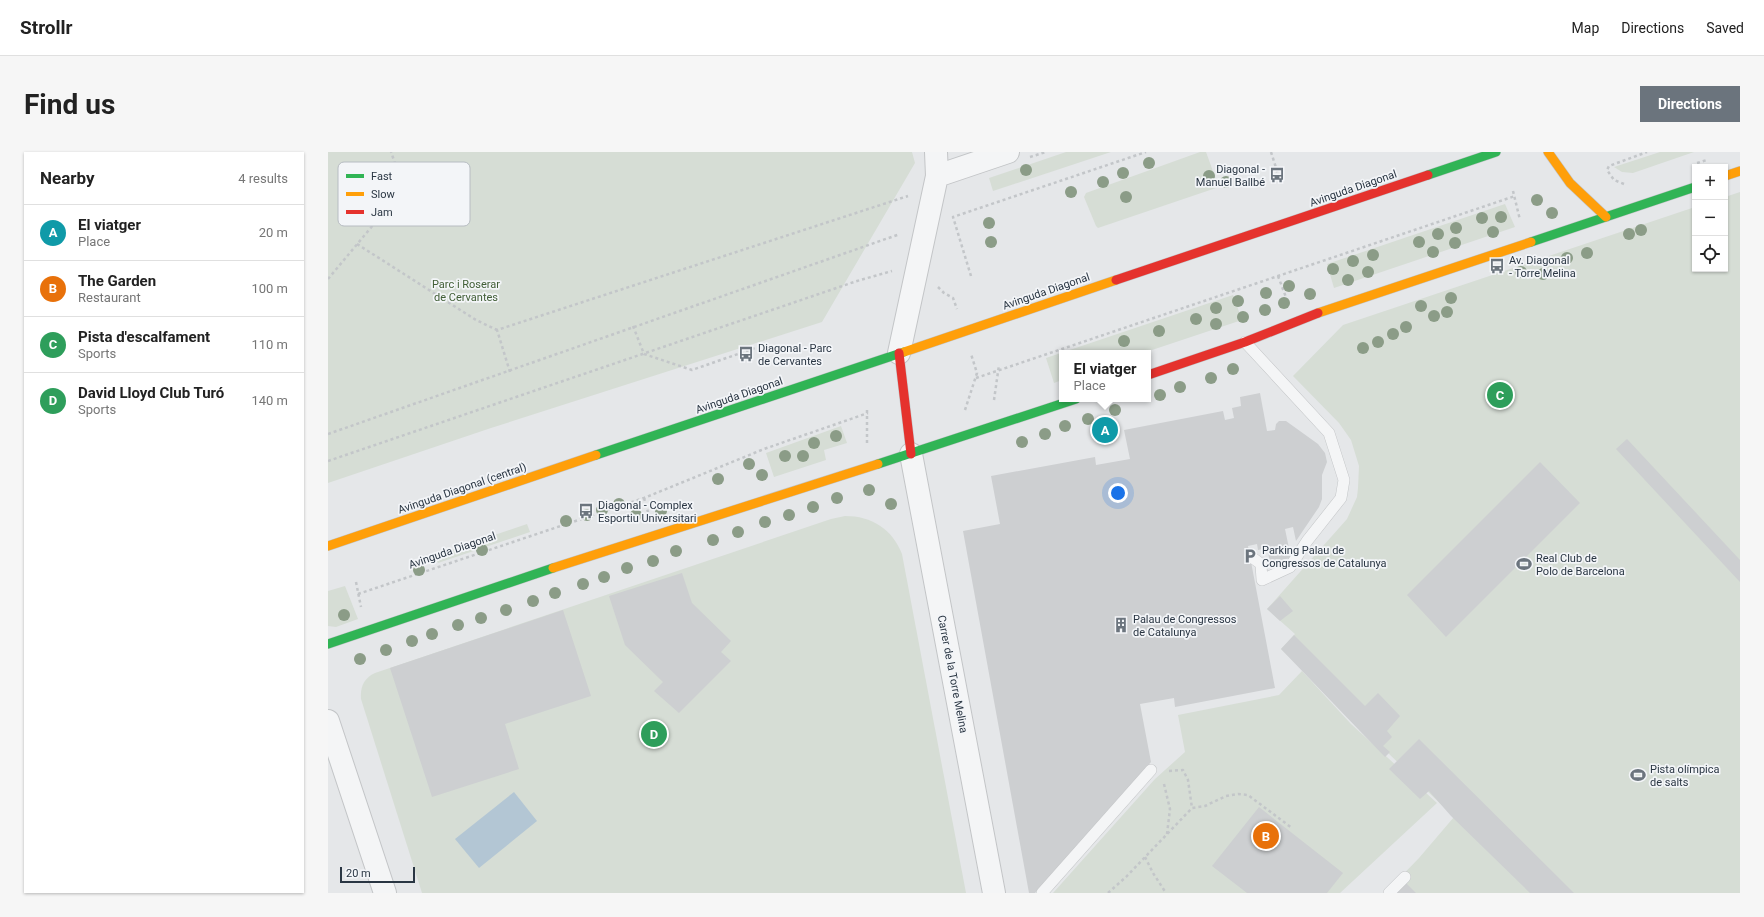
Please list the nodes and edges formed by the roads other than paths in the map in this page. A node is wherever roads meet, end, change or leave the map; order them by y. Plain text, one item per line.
1 (936, 152) edge
2 (1008, 152) edge
3 (1496, 152) edge
4 (1548, 152) edge
5 (1740, 171) edge
6 (1728, 175) edge
7 (937, 176) junction
8 (1692, 188) edge
9 (1606, 217) junction
10 (1245, 342) junction
11 (899, 353) junction
12 (1151, 374) edge
13 (1067, 402) edge
14 (604, 453) joint
15 (911, 454) junction
16 (328, 546) edge
17 (1250, 556) dead end
18 (328, 644) edge
19 (328, 721) edge
20 (1151, 770) dead end
21 (1405, 877) dead end
22 (385, 893) edge
23 (994, 893) edge
24 (1042, 893) edge
25 (1390, 893) edge

1 - 7 street
2 - 7 street
3 - 11 main road, Avinguda Diagonal
4 - 9 main road
5 - 6 main road
7 - 11 street
8 - 9 main road
9 - 10 main road
10 - 12 main road
10 - 17 lane
11 - 14 main road, Avinguda Diagonal
11 - 15 main road
13 - 15 main road
14 - 16 main road, Avinguda Diagonal (central)
15 - 18 main road
15 - 23 street, Carrer de la Torre Melina
19 - 22 street
20 - 24 lane
21 - 25 lane

